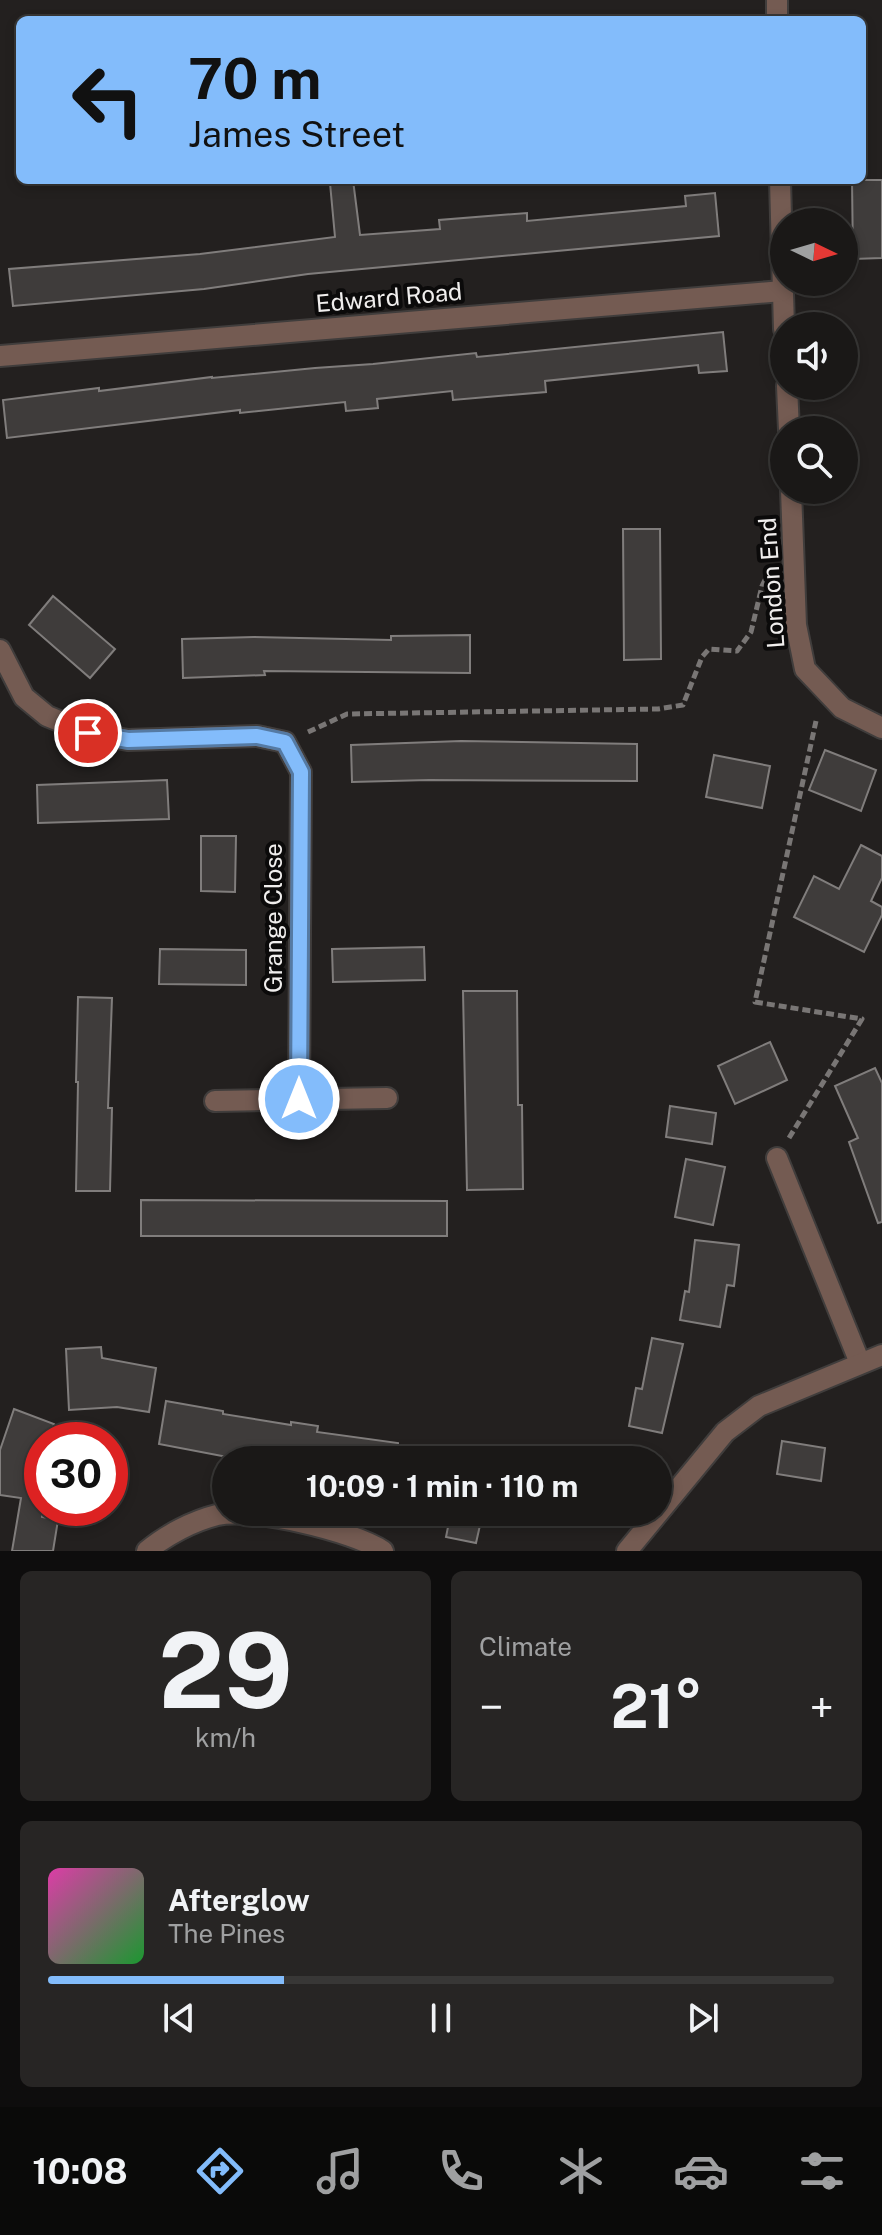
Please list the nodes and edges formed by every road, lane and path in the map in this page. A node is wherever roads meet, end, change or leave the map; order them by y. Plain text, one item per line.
1 (780, 184) edge
2 (781, 208) edge
3 (770, 292) edge
4 (0, 356) edge
5 (792, 504) edge
6 (795, 560) junction
7 (0, 650) edge
8 (823, 688) junction
9 (882, 728) edge
10 (285, 742) junction
11 (387, 1098) dead end
12 (299, 1099) junction
13 (215, 1101) dead end
14 (777, 1158) joint
15 (882, 1355) edge
16 (860, 1363) junction
17 (147, 1551) edge
18 (383, 1551) edge
19 (627, 1551) edge

1 - 2 street
3 - 4 street, Edward Road
5 - 6 street, London End
6 - 8 street, London End
6 - 10 path
7 - 10 street
8 - 9 street, London End
8 - 14 path
10 - 12 street, Grange Close
11 - 12 street
12 - 13 street
14 - 16 street
15 - 16 street
16 - 19 street
17 - 18 street

